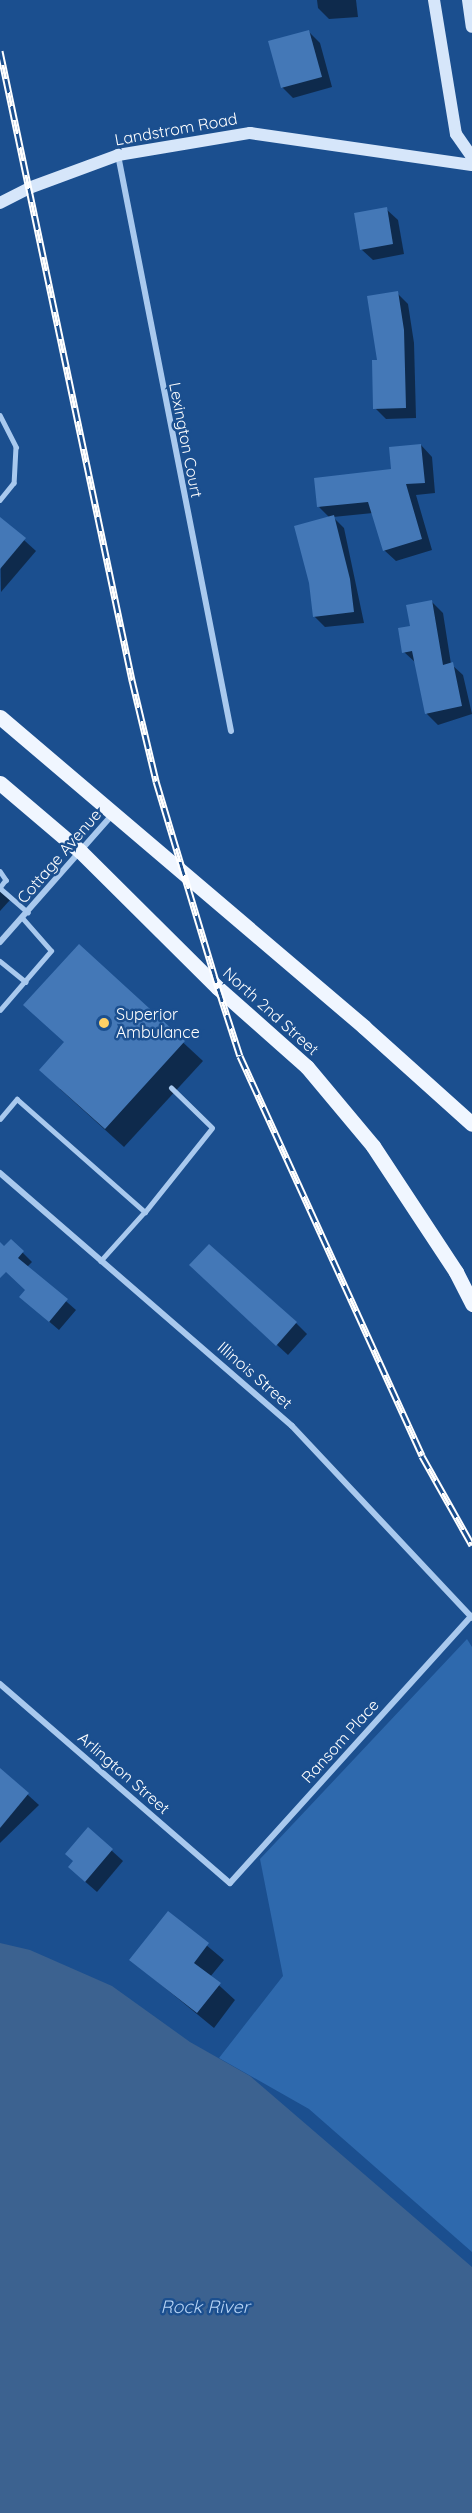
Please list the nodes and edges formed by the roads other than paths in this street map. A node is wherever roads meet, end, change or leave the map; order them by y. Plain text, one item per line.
1 (434, 0) edge
2 (468, 0) edge
3 (472, 27) edge
4 (118, 154) junction
5 (472, 157) edge
6 (472, 165) edge
7 (0, 203) edge
8 (0, 415) edge
9 (0, 500) edge
10 (0, 717) edge
11 (231, 731) dead end
12 (0, 783) edge
13 (114, 814) junction
14 (80, 851) junction
15 (0, 871) edge
16 (0, 888) edge
17 (28, 912) junction
18 (22, 918) junction
19 (0, 942) edge
20 (0, 961) edge
21 (26, 982) junction
22 (0, 1010) edge
23 (171, 1088) dead end
24 (0, 1119) edge
25 (472, 1124) edge
26 (0, 1173) edge
27 (145, 1212) junction
28 (101, 1261) junction
29 (472, 1304) edge
30 (471, 1617) edge
31 (0, 1684) edge
32 (230, 1883) joint

1 - 5 street
2 - 3 street
4 - 6 street, Landstrom Road
4 - 7 street, Landstrom Road
4 - 11 street, Lexington Court
8 - 9 lane
10 - 13 main road
12 - 14 main road, North 2nd Street
13 - 14 street, Cottage Avenue
13 - 25 main road
14 - 17 street, Cottage Avenue
14 - 29 main road, North 2nd Street
15 - 16 lane
16 - 17 lane
17 - 18 street, Cottage Avenue
18 - 19 street, Cottage Avenue
18 - 21 lane
20 - 21 lane
21 - 22 lane
23 - 27 lane
24 - 27 lane
26 - 28 street, Illinois Street
27 - 28 lane
28 - 30 street, Illinois Street
30 - 32 street, Ransom Place
31 - 32 street, Arlington Street

